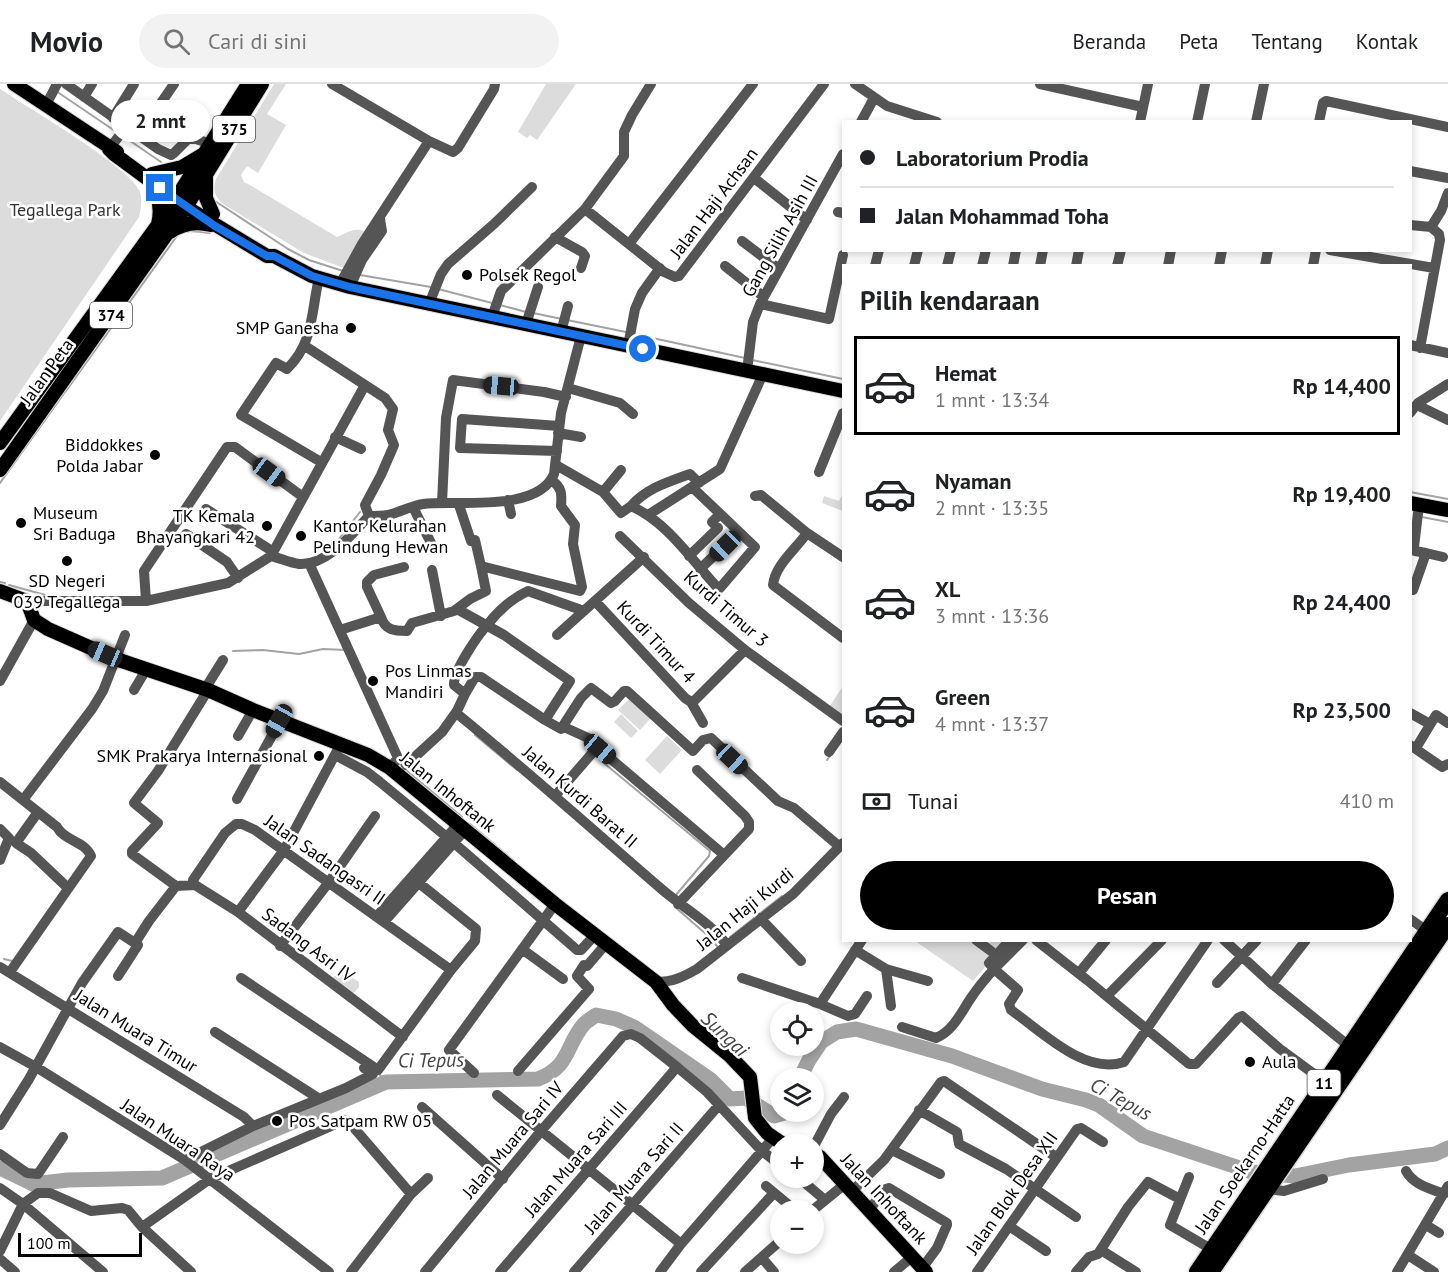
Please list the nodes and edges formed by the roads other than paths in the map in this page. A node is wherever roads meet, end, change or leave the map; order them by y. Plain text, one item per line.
1 (14, 84) edge
2 (92, 84) edge
3 (134, 84) edge
4 (174, 84) edge
5 (248, 84) edge
6 (262, 84) edge
7 (332, 84) edge
8 (495, 84) edge
9 (651, 84) edge
10 (753, 84) edge
11 (824, 84) edge
12 (855, 84) edge
13 (1040, 84) edge
14 (1148, 84) edge
15 (1205, 84) edge
16 (1264, 84) edge
17 (1087, 89) edge
18 (55, 91) edge
19 (84, 97) junction
20 (874, 98) junction
21 (1143, 107) junction
22 (899, 116) edge
23 (113, 118) junction
24 (913, 118) edge
25 (862, 120) edge
26 (1140, 120) edge
27 (1197, 120) edge
28 (1256, 120) edge
29 (1320, 120) edge
30 (1448, 127) edge
31 (123, 131) junction
32 (139, 135) junction
33 (429, 141) junction
34 (109, 148) junction
35 (209, 148) junction
36 (842, 156) edge
37 (1412, 171) edge
38 (149, 175) junction
39 (207, 175) junction
40 (754, 178) junction
41 (1448, 178) edge
42 (532, 187) dead end
43 (1448, 193) edge
44 (184, 200) junction
45 (585, 209) junction
46 (214, 220) junction
47 (807, 220) junction
48 (1412, 226) edge
49 (163, 229) junction
50 (1439, 233) edge
51 (555, 237) junction
52 (742, 241) dead end
53 (629, 244) junction
54 (1339, 252) edge
55 (843, 255) dead end
56 (1361, 257) edge
57 (1398, 259) edge
58 (725, 266) dead end
59 (581, 268) dead end
60 (660, 268) junction
61 (1434, 268) junction
62 (779, 269) junction
63 (319, 278) junction
64 (347, 281) junction
65 (538, 287) dead end
66 (762, 300) junction
67 (429, 304) junction
68 (568, 306) dead end
69 (492, 317) junction
70 (526, 324) junction
71 (561, 332) junction
72 (582, 336) junction
73 (305, 346) junction
74 (628, 346) junction
75 (1415, 346) edge
76 (1448, 353) edge
77 (747, 371) junction
78 (763, 374) junction
79 (1448, 384) edge
80 (365, 385) junction
81 (842, 391) edge
82 (567, 392) junction
83 (32, 398) junction
84 (44, 406) junction
85 (1413, 409) edge
86 (633, 414) dead end
87 (842, 415) edge
88 (1448, 420) edge
89 (559, 429) junction
90 (335, 437) junction
91 (581, 437) dead end
92 (0, 443) edge
93 (361, 449) dead end
94 (557, 451) junction
95 (321, 462) junction
96 (556, 465) junction
97 (0, 470) edge
98 (621, 470) dead end
99 (819, 472) dead end
100 (551, 480) junction
101 (696, 485) junction
102 (603, 492) junction
103 (755, 496) dead end
104 (303, 497) junction
105 (508, 500) junction
106 (442, 503) junction
107 (459, 504) junction
108 (1415, 504) edge
109 (631, 506) junction
110 (413, 507) junction
111 (206, 509) dead end
112 (1448, 510) edge
113 (511, 514) dead end
114 (720, 514) junction
115 (648, 515) junction
116 (369, 516) junction
117 (738, 533) junction
118 (807, 533) junction
119 (186, 534) dead end
120 (620, 536) dead end
121 (430, 543) dead end
122 (1426, 553) junction
123 (272, 554) junction
124 (689, 556) junction
125 (842, 556) edge
126 (644, 557) junction
127 (1443, 557) dead end
128 (309, 563) junction
129 (481, 566) junction
130 (404, 567) dead end
131 (700, 569) junction
132 (432, 570) dead end
133 (238, 578) junction
134 (1413, 590) dead end
135 (0, 591) edge
136 (146, 600) junction
137 (27, 601) junction
138 (595, 601) junction
139 (457, 609) junction
140 (584, 611) junction
141 (441, 616) junction
142 (381, 617) junction
143 (34, 620) junction
144 (487, 625) junction
145 (340, 630) junction
146 (125, 635) dead end
147 (556, 635) dead end
148 (842, 637) edge
149 (745, 650) junction
150 (116, 659) junction
151 (223, 660) dead end
152 (147, 668) junction
153 (0, 681) edge
154 (565, 688) junction
155 (207, 689) junction
156 (134, 690) dead end
157 (465, 694) junction
158 (581, 698) junction
159 (691, 702) junction
160 (253, 711) junction
161 (1412, 715) edge
162 (460, 716) dead end
163 (842, 719) edge
164 (545, 720) junction
165 (279, 721) junction
166 (703, 723) dead end
167 (1448, 723) edge
168 (1430, 724) junction
169 (564, 727) junction
170 (842, 733) edge
171 (238, 736) dead end
172 (599, 743) dead end
173 (1413, 747) edge
174 (338, 749) junction
175 (829, 752) dead end
176 (1448, 764) edge
177 (406, 765) dead end
178 (390, 768) junction
179 (697, 770) dead end
180 (0, 782) edge
181 (555, 796) junction
182 (237, 799) dead end
183 (23, 800) junction
184 (38, 812) junction
185 (375, 816) dead end
186 (462, 826) junction
187 (0, 829) edge
188 (450, 840) junction
189 (839, 845) edge
190 (284, 850) junction
191 (723, 854) junction
192 (0, 860) edge
193 (329, 882) junction
194 (418, 883) junction
195 (193, 884) junction
196 (176, 886) junction
197 (68, 888) junction
198 (1448, 900) edge
199 (555, 904) junction
200 (678, 904) junction
201 (238, 912) junction
202 (760, 918) junction
203 (380, 919) junction
204 (544, 920) junction
205 (1412, 920) edge
206 (1448, 925) edge
207 (1427, 931) junction
208 (594, 936) junction
209 (861, 942) edge
210 (979, 942) edge
211 (1008, 942) edge
212 (1021, 942) edge
213 (1039, 942) edge
214 (1100, 942) edge
215 (1159, 942) edge
216 (1207, 942) edge
217 (1226, 942) edge
218 (1255, 942) edge
219 (1304, 942) edge
220 (135, 943) junction
221 (605, 945) junction
222 (727, 945) junction
223 (280, 946) junction
224 (522, 950) junction
225 (855, 950) junction
226 (991, 951) dead end
227 (1242, 957) junction
228 (801, 961) dead end
229 (886, 969) junction
230 (994, 969) junction
231 (5, 970) edge
232 (451, 970) junction
233 (1079, 973) junction
234 (118, 976) dead end
235 (241, 978) dead end
236 (742, 978) dead end
237 (563, 979) dead end
238 (928, 981) dead end
239 (656, 982) junction
240 (1216, 983) dead end
241 (1272, 984) junction
242 (867, 996) dead end
243 (1107, 996) junction
244 (813, 1002) edge
245 (820, 1002) edge
246 (824, 1006) edge
247 (891, 1006) dead end
248 (68, 1009) junction
249 (1381, 1013) junction
250 (291, 1020) dead end
251 (902, 1027) dead end
252 (1147, 1028) junction
253 (215, 1032) dead end
254 (403, 1037) junction
255 (0, 1047) edge
256 (1350, 1047) junction
257 (36, 1067) junction
258 (677, 1067) junction
259 (376, 1069) junction
260 (518, 1071) dead end
261 (474, 1073) dead end
262 (1325, 1082) junction
263 (496, 1095) dead end
264 (844, 1097) dead end
265 (318, 1098) junction
266 (718, 1105) junction
267 (422, 1107) dead end
268 (919, 1110) junction
269 (0, 1125) edge
270 (253, 1126) junction
271 (542, 1131) junction
272 (820, 1134) edge
273 (63, 1137) dead end
274 (770, 1142) edge
275 (770, 1143) edge
276 (1103, 1143) dead end
277 (770, 1145) edge
278 (892, 1150) junction
279 (0, 1154) edge
280 (1056, 1157) junction
281 (1278, 1161) junction
282 (188, 1162) junction
283 (824, 1162) edge
284 (590, 1169) junction
285 (1406, 1171) dead end
286 (940, 1174) dead end
287 (206, 1176) junction
288 (1189, 1177) dead end
289 (428, 1178) dead end
290 (503, 1179) junction
291 (1323, 1179) dead end
292 (1266, 1183) junction
293 (0, 1188) edge
294 (811, 1188) edge
295 (845, 1188) junction
296 (1034, 1189) junction
297 (411, 1194) junction
298 (1443, 1194) edge
299 (1180, 1199) junction
300 (783, 1200) edge
301 (825, 1200) joint
302 (633, 1203) junction
303 (23, 1204) junction
304 (868, 1211) junction
305 (1076, 1217) dead end
306 (1426, 1225) junction
307 (144, 1226) junction
308 (1009, 1226) junction
309 (1439, 1233) dead end
310 (681, 1244) junction
311 (1211, 1249) junction
312 (770, 1250) edge
313 (1101, 1250) junction
314 (0, 1251) edge
315 (1047, 1251) dead end
316 (1408, 1255) junction
317 (913, 1256) junction
318 (762, 1258) junction
319 (0, 1259) edge
320 (924, 1270) edge
321 (15, 1272) edge
322 (103, 1272) edge
323 (191, 1272) edge
324 (329, 1272) edge
325 (351, 1272) edge
326 (424, 1272) edge
327 (500, 1272) edge
328 (574, 1272) edge
329 (660, 1272) edge
330 (701, 1272) edge
331 (746, 1272) edge
332 (774, 1272) edge
333 (894, 1272) edge
334 (977, 1272) edge
335 (1076, 1272) edge
336 (1136, 1272) edge
337 (1197, 1272) edge
338 (1211, 1272) edge
339 (1397, 1272) edge
340 (1434, 1272) edge

1 - 18 main road
2 - 19 street
3 - 23 street
4 - 32 street
5 - 35 main road, 375
6 - 39 main road, 375
7 - 33 street
8 - 33 street
9 - 45 street
10 - 53 street
11 - 40 street, Jalan Haji Achsan
12 - 20 street
13 - 17 street
14 - 21 street
15 - 27 street
16 - 28 street
17 - 21 street
18 - 19 street
18 - 34 main road
19 - 23 street
20 - 22 street
20 - 25 street
21 - 26 street
22 - 24 street
23 - 31 street
29 - 30 street
31 - 32 street
31 - 34 street
32 - 35 street
33 - 64 street
34 - 38 main road
35 - 38 main road
35 - 44 main road, 375
36 - 47 street, Gang Silih Asih III
37 - 41 street
38 - 44 main road
38 - 49 main road
39 - 44 main road, 375
39 - 46 main road
40 - 47 street
40 - 60 street, Jalan Haji Achsan
42 - 67 street
43 - 50 street
44 - 46 main road
44 - 49 main road, Jalan Peta / 374
45 - 51 street
45 - 53 street, Jalan Haji Achsan
46 - 49 main road
46 - 63 main road
47 - 62 street, Gang Silih Asih III
48 - 50 street
49 - 83 main road, Jalan Peta / 374
49 - 84 main road, Jalan Peta / 374
50 - 61 street
51 - 59 street
51 - 69 street
52 - 62 street
53 - 60 street, Jalan Haji Achsan
54 - 56 street
55 - 66 street
56 - 57 street
57 - 61 street
58 - 66 street
60 - 74 street
61 - 75 street
62 - 66 street, Gang Silih Asih III
63 - 64 main road
63 - 73 street
64 - 67 main road
65 - 70 street
66 - 77 street, Gang Silih Asih III
67 - 69 main road
68 - 71 street
69 - 70 main road
70 - 71 main road
71 - 72 main road
72 - 74 main road
72 - 82 street
73 - 80 street
73 - 95 street
74 - 77 main road
75 - 76 street
77 - 78 main road
78 - 81 main road
78 - 101 street
79 - 85 street
80 - 90 street
80 - 116 street
82 - 86 street
82 - 89 street
82 - 106 street
83 - 84 main road
83 - 92 main road, Jalan Peta / 374
84 - 97 main road, Jalan Peta / 374
85 - 88 street
87 - 99 street
89 - 91 street
89 - 94 street
89 - 94 street
90 - 93 street
90 - 95 street
94 - 96 street
95 - 104 street
96 - 100 street
96 - 102 street
98 - 102 street
100 - 105 street
100 - 129 street
101 - 109 street
101 - 114 street
101 - 115 street
102 - 109 street
103 - 118 street
104 - 123 street
104 - 136 street
105 - 107 street
105 - 113 street
106 - 107 street
106 - 110 street
107 - 129 street
108 - 112 main road
108 - 122 street
109 - 115 street
110 - 116 street
110 - 121 street
111 - 123 street
114 - 117 street
114 - 124 street
115 - 124 street
116 - 128 street
117 - 131 street
117 - 131 street
118 - 125 street
118 - 148 street
119 - 133 street
120 - 126 street, Kurdi Timur 3
122 - 127 street
122 - 134 street
123 - 128 street
123 - 133 street
124 - 131 street
126 - 138 street
126 - 149 street, Kurdi Timur 3
128 - 145 street
129 - 139 street
130 - 142 street
132 - 141 street
133 - 136 street
135 - 137 main road
136 - 137 street
137 - 143 main road
138 - 140 street
138 - 159 street, Kurdi Timur 4
139 - 141 street
139 - 144 street
140 - 144 street
140 - 147 street
141 - 142 street
142 - 145 street
143 - 150 main road, Jalan Inhoftank
143 - 153 street
144 - 154 street
144 - 157 street
145 - 178 street
146 - 150 street
149 - 159 street, Kurdi Timur 4
149 - 163 street, Kurdi Timur 3
150 - 152 main road, Jalan Inhoftank
150 - 183 street
151 - 155 street
152 - 155 main road, Jalan Inhoftank
152 - 156 street
154 - 158 street
154 - 164 street
155 - 160 main road, Jalan Inhoftank
155 - 196 street
157 - 164 street
157 - 177 street
158 - 169 street
158 - 189 street
159 - 166 street
160 - 165 main road, Jalan Inhoftank
160 - 171 street
161 - 168 street
162 - 181 street, Jalan Kurdi Barat II
164 - 169 street
165 - 174 main road, Jalan Inhoftank
165 - 182 street
167 - 168 street
168 - 173 street
169 - 172 street
170 - 175 street
173 - 176 street
174 - 178 main road, Jalan Inhoftank
174 - 188 street
174 - 190 street
178 - 186 main road, Jalan Inhoftank
179 - 191 street
180 - 183 street
181 - 191 street
181 - 200 street, Jalan Kurdi Barat II
183 - 184 street
184 - 197 street
184 - 197 street
185 - 193 street
186 - 188 street
186 - 199 main road, Jalan Inhoftank
187 - 192 street
188 - 194 street
188 - 203 street
188 - 204 street
189 - 202 street, Jalan Haji Kurdi
190 - 193 street, Jalan Sadangasri II
190 - 195 street, Jalan Sadangasri II
190 - 201 street
191 - 200 street
193 - 203 street, Jalan Sadangasri II
193 - 223 street
194 - 203 street
194 - 232 street
195 - 196 street
195 - 201 street, Sadang Asri IV
196 - 220 street
197 - 231 street
198 - 207 highway, Jalan Soekarno-Hatta / 11
199 - 204 street
199 - 208 main road, Jalan Inhoftank
200 - 222 street, Jalan Kurdi Barat II
201 - 223 street, Sadang Asri IV
202 - 222 street, Jalan Haji Kurdi
202 - 228 street
203 - 232 street, Jalan Sadangasri II
204 - 208 street
204 - 224 street
205 - 207 street
206 - 249 highway, Jalan Soekarno-Hatta / 11
207 - 249 highway, Jalan Soekarno-Hatta / 11
208 - 221 main road, Jalan Inhoftank
209 - 225 street
210 - 226 street
211 - 230 street
212 - 230 street
213 - 233 street
214 - 233 street
215 - 243 street
216 - 252 street
217 - 227 street
218 - 227 street
219 - 241 street
220 - 234 street
220 - 248 street
221 - 239 main road, Jalan Inhoftank
221 - 260 street
222 - 239 street, Jalan Haji Kurdi
223 - 254 street, Sadang Asri IV
224 - 237 street
224 - 261 street
225 - 229 street
225 - 245 street
227 - 240 street
227 - 241 street
229 - 238 street
229 - 247 street
230 - 251 street
230 - 252 street
231 - 248 street, Jalan Muara Timur
232 - 254 street
233 - 243 street
235 - 259 street
236 - 244 street
239 - 274 main road, Jalan Inhoftank
241 - 256 street
242 - 246 street
243 - 252 street
248 - 257 street
248 - 270 street, Jalan Muara Timur
249 - 256 highway, Jalan Soekarno-Hatta / 11
249 - 281 highway, Jalan Soekarno-Hatta / 11
250 - 259 street
252 - 262 street
253 - 265 street
254 - 259 street
255 - 257 street, Jalan Muara Raya
256 - 262 highway, Jalan Soekarno-Hatta / 11
257 - 269 street
257 - 282 street, Jalan Muara Raya
258 - 266 street
258 - 271 street, Jalan Muara Sari IV
258 - 284 street, Jalan Muara Sari III
259 - 265 street
262 - 281 highway, Jalan Soekarno-Hatta / 11
263 - 271 street
264 - 272 street
265 - 270 street
266 - 275 street
266 - 302 street, Jalan Muara Sari II
267 - 290 street
268 - 278 street
268 - 280 street
268 - 296 street
270 - 282 street
271 - 284 street
271 - 290 street, Jalan Muara Sari IV
273 - 279 street
276 - 280 street, Jalan Blok Desa XII
277 - 310 street
278 - 286 street
278 - 295 street
280 - 296 street, Jalan Blok Desa XII
281 - 292 highway, Jalan Soekarno-Hatta / 11
282 - 287 street, Jalan Muara Raya
283 - 295 main road, Jalan Inhoftank
284 - 302 street
284 - 327 street, Jalan Muara Sari III
285 - 298 street
287 - 297 street
287 - 307 street
287 - 324 street, Jalan Muara Raya
288 - 299 street
289 - 297 street
290 - 326 street, Jalan Muara Sari IV
291 - 292 street
292 - 311 highway, Jalan Soekarno-Hatta / 11
292 - 338 highway, Jalan Soekarno-Hatta / 11
293 - 303 street
294 - 301 street
295 - 301 street
295 - 304 main road, Jalan Inhoftank
296 - 305 street
296 - 308 street, Jalan Blok Desa XII
297 - 325 street
298 - 306 street
299 - 311 street
299 - 313 street
300 - 330 street
302 - 310 street
302 - 328 street, Jalan Muara Sari II
303 - 307 street
303 - 314 street
303 - 322 street
304 - 317 main road, Jalan Inhoftank
304 - 320 street
306 - 309 street
306 - 316 street
307 - 323 street
308 - 315 street
308 - 334 street, Jalan Blok Desa XII
310 - 329 street
311 - 337 highway, Jalan Soekarno-Hatta / 11
312 - 318 street
313 - 335 street
313 - 336 street
316 - 339 street
316 - 340 street
317 - 320 main road, Jalan Inhoftank
317 - 333 street
318 - 331 street
318 - 332 street
319 - 321 street

